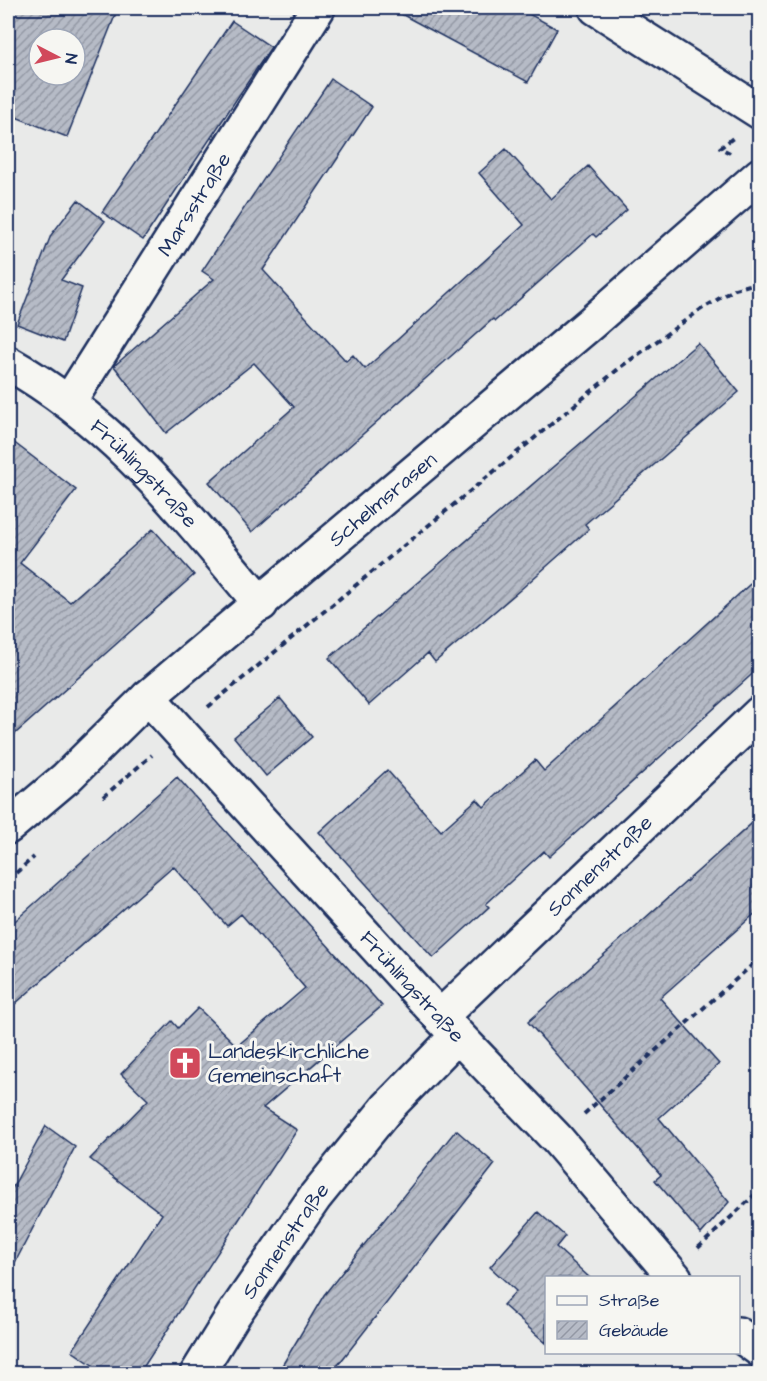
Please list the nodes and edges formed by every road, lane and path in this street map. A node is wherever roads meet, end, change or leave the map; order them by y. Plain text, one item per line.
1 (318, 8) edge
2 (596, 8) edge
3 (749, 123) edge
4 (720, 148) dead end
5 (759, 175) edge
6 (759, 282) edge
7 (8, 363) edge
8 (69, 402) junction
9 (261, 604) junction
10 (148, 697) junction
11 (759, 713) edge
12 (179, 731) junction
13 (98, 802) dead end
14 (8, 827) edge
15 (35, 856) dead end
16 (8, 880) edge
17 (759, 958) edge
18 (449, 1026) junction
19 (557, 1139) junction
20 (759, 1190) edge
21 (673, 1275) edge
22 (740, 1336) edge
23 (759, 1350) edge
24 (634, 1364) dead end
25 (197, 1374) edge
26 (630, 1374) edge

1 - 8 street, Marsstraße
2 - 3 street
3 - 4 path
5 - 9 street, Schelmsrasen
6 - 12 path
7 - 8 street, Frühlingstraße
8 - 9 street, Frühlingstraße
9 - 10 street, Schelmsrasen
10 - 12 street, Frühlingstraße
10 - 14 street, Schelmsrasen
11 - 18 street, Sonnenstraße
12 - 13 path
12 - 18 street, Frühlingstraße
15 - 16 path
17 - 19 path
18 - 19 street, Frühlingstraße
18 - 25 street, Sonnenstraße
19 - 21 street, Frühlingstraße
20 - 21 path
22 - 23 street
24 - 26 path

